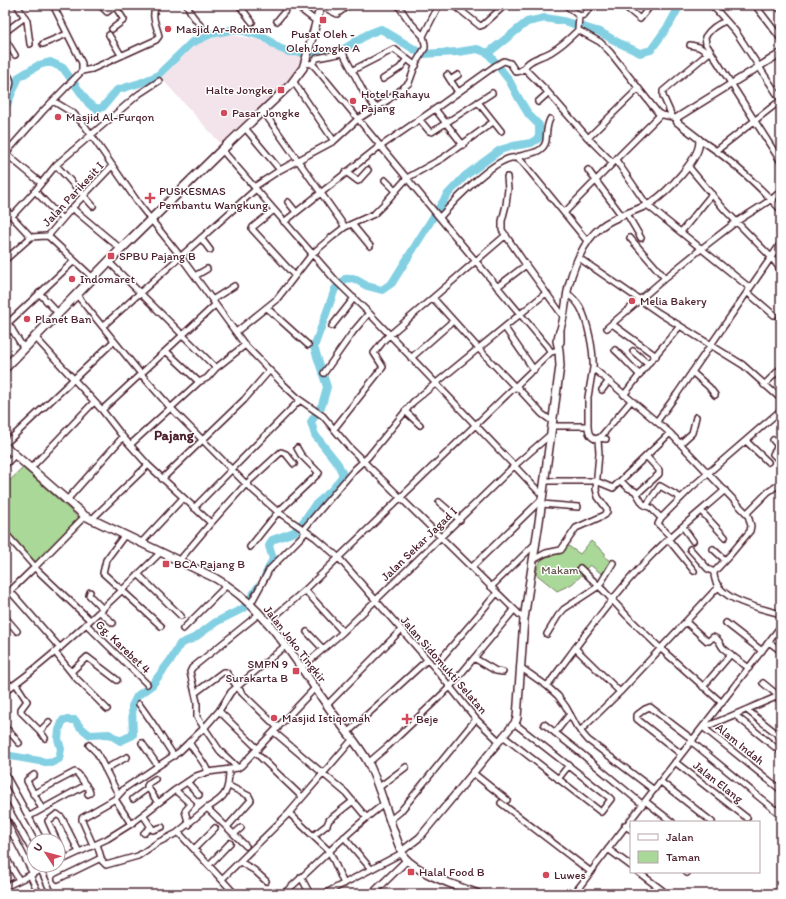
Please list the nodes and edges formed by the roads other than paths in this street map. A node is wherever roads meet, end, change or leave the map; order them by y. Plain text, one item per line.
1 (17, 5) edge
2 (53, 5) edge
3 (100, 5) edge
4 (158, 5) edge
5 (187, 5) edge
6 (239, 5) edge
7 (290, 5) edge
8 (295, 5) edge
9 (321, 5) edge
10 (349, 5) edge
11 (398, 5) edge
12 (439, 5) edge
13 (454, 5) edge
14 (505, 5) edge
15 (566, 5) edge
16 (592, 5) edge
17 (623, 5) edge
18 (651, 5) edge
19 (712, 5) edge
20 (755, 5) edge
21 (777, 5) edge
22 (115, 6) edge
23 (781, 10) edge
24 (25, 17) junction
25 (579, 17) junction
26 (277, 21) dead end
27 (316, 21) junction
28 (726, 21) junction
29 (252, 22) dead end
30 (203, 28) dead end
31 (112, 29) dead end
32 (578, 29) junction
33 (5, 32) edge
34 (67, 34) junction
35 (109, 35) dead end
36 (423, 36) junction
37 (5, 39) edge
38 (781, 39) edge
39 (30, 44) dead end
40 (43, 44) dead end
41 (690, 45) dead end
42 (709, 52) junction
43 (781, 53) edge
44 (121, 55) junction
45 (15, 56) dead end
46 (407, 59) junction
47 (308, 62) junction
48 (416, 63) junction
49 (758, 67) junction
50 (524, 68) junction
51 (353, 70) junction
52 (5, 71) edge
53 (82, 71) junction
54 (458, 75) dead end
55 (383, 79) dead end
56 (159, 81) dead end
57 (293, 81) junction
58 (731, 84) junction
59 (638, 89) junction
60 (458, 92) junction
61 (548, 92) junction
62 (492, 93) dead end
63 (5, 97) edge
64 (781, 100) edge
65 (53, 101) junction
66 (478, 102) junction
67 (538, 102) dead end
68 (376, 108) junction
69 (435, 110) junction
70 (263, 111) junction
71 (660, 115) junction
72 (674, 118) junction
73 (358, 119) junction
74 (550, 119) dead end
75 (420, 120) junction
76 (754, 121) junction
77 (446, 122) junction
78 (493, 122) junction
79 (245, 128) junction
80 (501, 131) dead end
81 (92, 135) junction
82 (588, 138) junction
83 (699, 139) junction
84 (334, 141) junction
85 (463, 145) junction
86 (380, 146) junction
87 (225, 147) junction
88 (716, 151) junction
89 (5, 153) edge
90 (513, 158) junction
91 (298, 160) junction
92 (614, 161) junction
93 (781, 162) edge
94 (56, 165) junction
95 (112, 166) junction
96 (688, 166) junction
97 (280, 170) junction
98 (368, 170) dead end
99 (588, 170) dead end
100 (346, 172) junction
101 (507, 177) dead end
102 (407, 178) junction
103 (385, 180) dead end
104 (596, 180) junction
105 (41, 183) junction
106 (255, 188) junction
107 (35, 191) junction
108 (396, 191) junction
109 (781, 191) edge
110 (320, 192) junction
111 (712, 194) junction
112 (84, 196) junction
113 (772, 200) junction
114 (288, 202) dead end
115 (647, 205) junction
116 (93, 206) dead end
117 (72, 208) junction
118 (5, 209) edge
119 (274, 210) junction
120 (781, 210) edge
121 (296, 212) junction
122 (564, 213) junction
123 (625, 215) junction
124 (12, 216) junction
125 (439, 216) junction
126 (62, 220) junction
127 (151, 220) junction
128 (284, 222) junction
129 (736, 222) junction
130 (352, 224) junction
131 (344, 227) junction
132 (681, 232) junction
133 (506, 235) junction
134 (48, 236) junction
135 (31, 237) junction
136 (201, 238) junction
137 (630, 238) dead end
138 (641, 238) dead end
139 (587, 241) junction
140 (781, 243) edge
141 (370, 246) dead end
142 (121, 249) junction
143 (701, 249) junction
144 (210, 250) dead end
145 (312, 254) junction
146 (181, 257) junction
147 (771, 257) junction
148 (579, 258) junction
149 (5, 260) edge
150 (74, 261) junction
151 (476, 261) junction
152 (109, 262) junction
153 (526, 265) junction
154 (207, 269) dead end
155 (781, 270) edge
156 (195, 276) junction
157 (295, 276) junction
158 (93, 278) junction
159 (665, 278) junction
160 (234, 286) dead end
161 (497, 287) junction
162 (748, 290) junction
163 (140, 292) junction
164 (39, 293) junction
165 (546, 293) junction
166 (567, 293) junction
167 (76, 294) junction
168 (354, 298) junction
169 (433, 298) junction
170 (640, 300) junction
171 (214, 303) junction
172 (267, 308) junction
173 (58, 313) junction
174 (369, 313) junction
175 (520, 315) junction
176 (774, 315) dead end
177 (563, 316) junction
178 (6, 320) edge
179 (453, 321) junction
180 (612, 324) junction
181 (103, 326) junction
182 (332, 326) dead end
183 (680, 326) junction
184 (505, 328) junction
185 (607, 328) dead end
186 (12, 329) junction
187 (236, 332) junction
188 (560, 332) joint
189 (5, 334) edge
190 (183, 335) junction
191 (389, 335) junction
192 (35, 337) junction
193 (114, 341) junction
194 (245, 344) junction
195 (710, 344) junction
196 (308, 345) dead end
197 (558, 345) junction
198 (547, 346) junction
199 (24, 348) junction
200 (478, 348) junction
201 (615, 350) dead end
202 (166, 351) junction
203 (634, 351) dead end
204 (551, 352) junction
205 (656, 356) junction
206 (411, 358) junction
207 (648, 364) junction
208 (5, 368) edge
209 (216, 368) junction
210 (593, 368) junction
211 (781, 368) edge
212 (534, 370) junction
213 (269, 371) junction
214 (692, 372) junction
215 (324, 373) dead end
216 (140, 374) junction
217 (640, 375) junction
218 (73, 379) junction
219 (199, 382) junction
220 (608, 382) junction
221 (436, 384) junction
222 (764, 385) junction
223 (516, 387) junction
224 (602, 390) dead end
225 (624, 395) junction
226 (715, 395) dead end
227 (781, 399) edge
228 (300, 400) junction
229 (631, 401) junction
230 (94, 402) junction
231 (170, 408) junction
232 (102, 410) junction
233 (781, 410) edge
234 (405, 411) junction
235 (696, 417) dead end
236 (657, 421) junction
237 (420, 425) dead end
238 (476, 425) junction
239 (588, 426) junction
240 (552, 427) junction
241 (334, 429) junction
242 (670, 433) junction
243 (123, 437) junction
244 (598, 439) junction
245 (606, 439) dead end
246 (202, 440) junction
247 (773, 440) dead end
248 (746, 441) junction
249 (681, 444) junction
250 (5, 445) edge
251 (130, 445) junction
252 (297, 448) dead end
253 (15, 455) junction
254 (646, 456) junction
255 (363, 461) junction
256 (768, 462) dead end
257 (781, 462) edge
258 (294, 464) dead end
259 (5, 465) edge
260 (148, 465) junction
261 (514, 466) junction
262 (30, 469) junction
263 (232, 470) junction
264 (709, 473) junction
265 (162, 479) junction
266 (596, 481) junction
267 (621, 481) junction
268 (781, 483) edge
269 (246, 484) junction
270 (725, 490) junction
271 (542, 493) junction
272 (637, 494) junction
273 (183, 498) junction
274 (400, 498) junction
275 (681, 498) junction
276 (66, 501) junction
277 (439, 502) dead end
278 (646, 506) junction
279 (578, 507) dead end
280 (194, 508) junction
281 (702, 511) junction
282 (278, 512) junction
283 (747, 513) junction
284 (88, 518) junction
285 (661, 518) junction
286 (460, 520) junction
287 (211, 523) junction
288 (683, 527) junction
289 (303, 530) junction
290 (5, 533) edge
291 (124, 536) junction
292 (442, 537) junction
293 (725, 537) dead end
294 (670, 538) junction
295 (693, 541) dead end
296 (536, 542) junction
297 (141, 543) junction
298 (250, 547) dead end
299 (713, 548) dead end
300 (690, 549) dead end
301 (160, 553) junction
302 (338, 557) junction
303 (534, 560) junction
304 (725, 560) junction
305 (179, 561) junction
306 (613, 563) dead end
307 (35, 567) junction
308 (472, 567) junction
309 (580, 568) dead end
310 (694, 571) dead end
311 (714, 572) junction
312 (139, 575) junction
313 (227, 585) junction
314 (599, 586) junction
315 (719, 586) junction
316 (491, 587) junction
317 (123, 590) junction
318 (305, 590) junction
319 (10, 591) junction
320 (90, 592) dead end
321 (497, 593) junction
322 (5, 596) edge
323 (375, 600) junction
324 (611, 600) junction
325 (249, 604) junction
326 (525, 609) junction
327 (101, 610) junction
328 (516, 611) junction
329 (259, 614) junction
330 (781, 614) edge
331 (181, 616) dead end
332 (5, 617) edge
333 (524, 619) junction
334 (88, 622) junction
335 (686, 622) junction
336 (267, 623) junction
337 (726, 623) dead end
338 (113, 624) dead end
339 (161, 626) dead end
340 (781, 626) edge
341 (184, 629) dead end
342 (401, 630) junction
343 (17, 631) dead end
344 (307, 632) dead end
345 (343, 632) junction
346 (547, 634) dead end
347 (769, 642) junction
348 (285, 646) junction
349 (60, 648) junction
350 (575, 648) junction
351 (660, 648) junction
352 (323, 649) junction
353 (762, 651) junction
354 (781, 651) edge
355 (56, 652) junction
356 (730, 654) junction
357 (474, 658) junction
358 (427, 660) junction
359 (434, 667) junction
360 (520, 667) junction
361 (301, 668) junction
362 (749, 668) junction
363 (71, 672) junction
364 (504, 672) dead end
365 (5, 680) edge
366 (116, 680) dead end
367 (763, 683) dead end
368 (147, 684) dead end
369 (13, 686) junction
370 (450, 686) junction
371 (547, 686) junction
372 (237, 687) junction
373 (703, 687) junction
374 (315, 688) junction
375 (5, 691) edge
376 (620, 692) junction
377 (195, 693) junction
378 (780, 696) edge
379 (722, 703) junction
380 (139, 704) dead end
381 (327, 705) junction
382 (107, 709) dead end
383 (747, 710) junction
384 (219, 711) junction
385 (570, 714) junction
386 (735, 715) junction
387 (476, 719) junction
388 (48, 722) dead end
389 (515, 722) junction
390 (544, 724) dead end
391 (205, 727) junction
392 (5, 728) edge
393 (703, 728) junction
394 (276, 730) junction
395 (40, 731) junction
396 (580, 731) junction
397 (555, 733) junction
398 (348, 734) junction
399 (781, 737) edge
400 (45, 738) dead end
401 (503, 738) junction
402 (352, 740) junction
403 (692, 741) junction
404 (189, 742) junction
405 (19, 743) dead end
406 (142, 743) dead end
407 (89, 745) dead end
408 (256, 751) junction
409 (781, 752) edge
410 (682, 754) junction
411 (174, 756) junction
412 (127, 757) dead end
413 (675, 762) junction
414 (368, 763) junction
415 (569, 765) junction
416 (158, 766) junction
417 (406, 767) dead end
418 (238, 768) junction
419 (105, 769) junction
420 (229, 769) junction
421 (208, 772) junction
422 (323, 773) junction
423 (473, 773) junction
424 (5, 774) edge
425 (34, 775) dead end
426 (154, 779) dead end
427 (558, 779) junction
428 (187, 782) junction
429 (661, 782) junction
430 (86, 785) junction
431 (229, 786) junction
432 (148, 788) junction
433 (378, 788) junction
434 (175, 790) junction
435 (654, 790) junction
436 (781, 790) edge
437 (33, 794) junction
438 (88, 794) dead end
439 (118, 794) junction
440 (199, 795) dead end
441 (302, 797) junction
442 (114, 799) junction
443 (133, 799) dead end
444 (353, 801) junction
445 (5, 803) edge
446 (158, 803) junction
447 (644, 803) junction
448 (384, 804) junction
449 (207, 808) junction
450 (781, 808) edge
451 (42, 809) junction
452 (775, 810) junction
453 (289, 812) junction
454 (143, 815) junction
455 (781, 815) edge
456 (28, 817) junction
457 (366, 817) junction
458 (747, 818) dead end
459 (5, 819) edge
460 (390, 820) junction
461 (671, 821) edge
462 (711, 821) edge
463 (131, 824) junction
464 (188, 825) junction
465 (626, 825) junction
466 (151, 827) junction
467 (162, 827) dead end
468 (227, 827) junction
469 (215, 828) dead end
470 (241, 828) dead end
471 (630, 829) edge
472 (144, 832) dead end
473 (37, 833) edge
474 (54, 833) edge
475 (177, 833) junction
476 (234, 834) junction
477 (313, 836) junction
478 (344, 837) junction
479 (26, 840) edge
480 (230, 843) dead end
481 (95, 844) junction
482 (246, 846) dead end
483 (194, 849) junction
484 (608, 849) junction
485 (79, 852) junction
486 (330, 852) junction
487 (402, 852) junction
488 (5, 856) edge
489 (66, 858) edge
490 (101, 858) junction
491 (407, 860) junction
492 (240, 862) junction
493 (209, 864) junction
494 (630, 865) edge
495 (371, 869) junction
496 (591, 872) junction
497 (44, 873) edge
498 (639, 873) edge
499 (32, 874) junction
500 (301, 878) junction
501 (58, 879) dead end
502 (222, 879) junction
503 (19, 880) junction
504 (266, 881) dead end
505 (344, 884) junction
506 (6, 885) edge
507 (781, 888) edge
508 (662, 890) dead end
509 (39, 894) edge
510 (52, 894) edge
511 (235, 894) edge
512 (283, 894) edge
513 (310, 894) edge
514 (324, 894) edge
515 (372, 894) edge
516 (478, 894) edge
517 (574, 894) edge
518 (775, 894) edge

1 - 24 street
2 - 34 street
3 - 22 street
4 - 44 street
5 - 30 street
6 - 29 street
7 - 26 street
8 - 27 street
9 - 10 street
9 - 27 main road
11 - 36 street
12 - 36 street
13 - 14 street
15 - 25 street
16 - 25 street
17 - 18 street
19 - 28 street
20 - 38 street
21 - 23 street
22 - 31 street
24 - 33 street
24 - 39 street
25 - 32 street
27 - 47 main road
28 - 42 street
28 - 49 street
32 - 50 street
32 - 59 street
34 - 40 street
34 - 53 street
35 - 44 street
36 - 48 street
37 - 45 street
41 - 42 street
42 - 58 street
42 - 72 street
43 - 49 street
44 - 53 street
46 - 48 street
46 - 51 street
46 - 55 street
47 - 51 street
47 - 57 main road
47 - 73 street
48 - 68 street
49 - 58 street
49 - 64 street
50 - 60 street
50 - 61 street
51 - 68 street
52 - 63 street
53 - 65 street
54 - 60 street
56 - 81 street
57 - 70 main road
57 - 84 street
58 - 72 street
58 - 76 street
59 - 71 street
59 - 82 street
60 - 69 street
61 - 67 street
61 - 82 street
62 - 66 street
64 - 76 street
65 - 81 street
65 - 89 street
66 - 77 street
66 - 78 street
68 - 73 street
69 - 75 street
69 - 77 street
70 - 79 main road
70 - 91 street
71 - 72 street
71 - 92 street
72 - 83 street
73 - 84 street
73 - 86 street
74 - 90 street
75 - 77 street
75 - 86 street
76 - 88 street
76 - 93 street
77 - 85 street
78 - 80 street
78 - 85 street
79 - 87 main road
79 - 97 street
81 - 94 street
81 - 95 street
82 - 92 street
83 - 88 street
83 - 96 street
84 - 91 street
85 - 102 street
86 - 100 street
86 - 102 street
87 - 106 street
87 - 127 main road
88 - 113 street
89 - 105 street
90 - 122 street
90 - 125 street
91 - 97 street
91 - 110 street
92 - 104 street
92 - 115 street
94 - 105 street
94 - 112 street
95 - 112 street, Jalan Parikesit I
95 - 127 street
96 - 111 street
96 - 115 street
97 - 106 street
98 - 100 street
99 - 104 street
100 - 110 street
101 - 133 street
102 - 108 street
102 - 125 street
103 - 108 street
104 - 122 street
104 - 123 street
105 - 107 street
106 - 119 street
106 - 136 street
107 - 124 street
107 - 126 street
108 - 130 street
109 - 113 street
110 - 121 street
110 - 131 street
111 - 129 street
111 - 132 street
112 - 116 street
112 - 117 street, Jalan Parikesit I
113 - 120 street
113 - 129 street
114 - 121 street
115 - 123 street
115 - 132 street
117 - 126 street, Jalan Parikesit I
117 - 142 street
118 - 124 street
119 - 128 street
119 - 157 street
121 - 128 street
122 - 139 street
123 - 138 street
123 - 139 street
124 - 135 street
125 - 151 street
126 - 134 street, Jalan Parikesit I
127 - 142 main road
127 - 146 street
128 - 145 street
129 - 143 street
129 - 147 street
130 - 131 street
130 - 141 street
131 - 145 street
132 - 143 street
133 - 151 street
133 - 153 street
134 - 135 street
134 - 150 street
135 - 149 street
136 - 144 street
136 - 146 street
137 - 159 street
139 - 148 street
140 - 147 street
142 - 152 main road
143 - 159 street
143 - 162 street
145 - 157 street
145 - 168 street
146 - 156 street
146 - 163 street
147 - 155 street
147 - 162 street
148 - 166 street
148 - 170 street
150 - 158 street
150 - 164 street
151 - 161 street
151 - 169 street
152 - 158 main road
152 - 163 street
153 - 161 street
153 - 165 street
154 - 156 street
156 - 171 street
157 - 172 street
158 - 167 main road
159 - 170 street
160 - 171 street
161 - 175 street
162 - 176 street
162 - 195 street
163 - 181 street
163 - 190 street
164 - 173 street
164 - 178 street
165 - 175 street
165 - 177 street
166 - 177 street
166 - 210 street
167 - 173 main road
167 - 181 street, Jalan Sidomukti Selatan
168 - 174 street
168 - 182 street
169 - 179 street
169 - 191 street
170 - 180 street
170 - 183 street
171 - 187 street
171 - 190 street
172 - 187 street
172 - 196 street
173 - 192 main road
174 - 191 street
174 - 215 street
175 - 184 street
175 - 198 street
177 - 188 street
178 - 186 street
179 - 200 street
179 - 206 street
180 - 185 street
180 - 205 street
181 - 193 street, Jalan Sidomukti Selatan
183 - 195 street
183 - 205 street
184 - 200 street
184 - 212 street
186 - 189 street
186 - 199 street
187 - 194 street
188 - 197 main road
190 - 202 street
190 - 209 street
191 - 206 street
191 - 241 street
192 - 199 main road
192 - 218 street
193 - 216 street, Jalan Sidomukti Selatan
193 - 218 street
194 - 209 street
194 - 213 street
195 - 214 street
195 - 222 street
197 - 198 street
197 - 204 street
197 - 240 main road
198 - 204 street
199 - 208 main road
200 - 221 street
200 - 223 street
201 - 217 street
202 - 216 street
202 - 219 street
203 - 207 street
204 - 212 street
205 - 207 street
206 - 221 street
207 - 217 street
209 - 219 street
210 - 220 street
210 - 239 street
211 - 222 street
212 - 223 street
213 - 228 street
213 - 246 street
214 - 226 street
214 - 236 street
216 - 231 street, Jalan Sidomukti Selatan
216 - 232 street
217 - 225 street
218 - 230 street
218 - 250 street
219 - 231 street
220 - 224 street
220 - 225 street
221 - 234 street
221 - 238 street
222 - 227 street
223 - 238 street
223 - 240 street
225 - 229 street
228 - 241 street
228 - 263 street
229 - 236 street
229 - 244 street
230 - 232 street
230 - 262 street
231 - 246 street, Jalan Sidomukti Selatan
231 - 251 street
232 - 243 street
233 - 248 street
234 - 237 street
234 - 255 street
235 - 249 street
236 - 242 street
238 - 261 street
238 - 274 street
239 - 240 street
239 - 244 street
240 - 261 street, Jalan Sekar Jagad I
240 - 271 main road
241 - 255 street
242 - 249 street
242 - 254 street
243 - 251 street
243 - 276 street
244 - 245 street
244 - 266 street
246 - 263 street, Jalan Sidomukti Selatan
246 - 265 street
247 - 257 street
248 - 256 street
248 - 264 street
249 - 264 street
250 - 253 main road, Jalan Joko Tingkir
251 - 260 street
252 - 282 street
253 - 259 street
253 - 262 main road, Jalan Joko Tingkir
254 - 267 street
254 - 272 street
255 - 274 street
255 - 289 street
258 - 269 street
260 - 265 street
260 - 284 street
261 - 271 street
261 - 286 street, Jalan Sekar Jagad I
262 - 276 main road, Jalan Joko Tingkir
263 - 269 street, Jalan Sidomukti Selatan
263 - 280 street
264 - 270 street
264 - 275 street
265 - 273 street
266 - 267 street
266 - 271 street
266 - 303 street
267 - 272 street
268 - 283 street
269 - 282 street, Jalan Sidomukti Selatan
269 - 287 street
270 - 281 street
270 - 283 street
271 - 279 street
271 - 296 main road
271 - 308 street
272 - 278 street
273 - 280 street
273 - 297 street
274 - 292 street
274 - 302 street
275 - 278 street
275 - 285 street
276 - 284 main road, Jalan Joko Tingkir
277 - 286 street
278 - 285 street
280 - 287 street
281 - 288 street
281 - 293 street
282 - 289 street, Jalan Sidomukti Selatan
282 - 298 street
283 - 304 street
284 - 291 main road, Jalan Joko Tingkir
284 - 307 street
285 - 294 street
286 - 292 street, Jalan Sekar Jagad I
287 - 305 street
288 - 294 street
288 - 295 street
289 - 302 street, Jalan Sidomukti Selatan
289 - 325 street
290 - 307 street, Gg. Karebet 4
291 - 297 main road, Jalan Joko Tingkir
291 - 317 street
292 - 308 street
292 - 323 street, Jalan Sekar Jagad I
294 - 310 street
294 - 324 street
296 - 303 main road
296 - 316 street
297 - 301 main road, Jalan Joko Tingkir
299 - 304 street
300 - 311 street
301 - 305 main road, Jalan Joko Tingkir
301 - 312 street
302 - 318 street
302 - 323 street, Jalan Sidomukti Selatan
303 - 326 main road
304 - 311 street
305 - 313 main road, Jalan Joko Tingkir
306 - 314 street
307 - 319 street
307 - 334 street, Gg. Karebet 4
308 - 316 street
309 - 314 street
311 - 315 street
312 - 317 street
312 - 331 street
313 - 325 main road, Jalan Joko Tingkir
313 - 341 street
314 - 324 street
314 - 346 street
315 - 330 street
315 - 335 street
316 - 321 street
317 - 327 street
317 - 339 street
318 - 336 street
318 - 345 street
319 - 322 street
319 - 349 street
320 - 327 street
321 - 328 street
321 - 359 street
323 - 342 street, Jalan Sidomukti Selatan
323 - 345 street, Jalan Sekar Jagad I
324 - 350 street
324 - 351 street
325 - 329 main road, Jalan Joko Tingkir
326 - 328 street
326 - 333 main road
327 - 334 street
327 - 338 street
328 - 333 street
328 - 357 street
329 - 336 main road, Jalan Joko Tingkir
329 - 377 street
332 - 343 street
333 - 360 main road
334 - 349 street
334 - 368 street, Gg. Karebet 4
335 - 351 street
335 - 356 street
336 - 348 main road, Jalan Joko Tingkir
337 - 353 street
340 - 347 street
342 - 358 street, Jalan Sidomukti Selatan
342 - 381 street
344 - 352 street
345 - 352 street, Jalan Sekar Jagad I
347 - 353 street
347 - 354 street
348 - 361 main road, Jalan Joko Tingkir
348 - 372 street
349 - 355 street
350 - 371 street
350 - 376 street
351 - 373 street
351 - 376 street
352 - 361 street, Jalan Sekar Jagad I
353 - 362 street
355 - 363 street
355 - 369 street
356 - 362 street
356 - 373 street
357 - 364 street
357 - 370 street
358 - 359 street, Jalan Sidomukti Selatan
358 - 398 street
359 - 370 street, Jalan Sidomukti Selatan
360 - 371 street
360 - 389 main road
361 - 374 main road, Jalan Joko Tingkir
362 - 379 street
363 - 366 street
363 - 382 street
365 - 369 street
367 - 378 street
369 - 375 street
369 - 395 street
370 - 387 street, Jalan Sidomukti Selatan
370 - 414 street
371 - 385 street
372 - 377 street
372 - 384 street
372 - 394 street
373 - 379 street
374 - 381 main road, Jalan Joko Tingkir
374 - 394 street
376 - 396 street
377 - 391 street
378 - 383 street
379 - 393 street
380 - 411 street
381 - 398 main road, Jalan Joko Tingkir
383 - 386 street
383 - 399 street
384 - 391 street
384 - 408 street
385 - 396 street
385 - 397 street
386 - 393 street
386 - 409 street
387 - 401 street, Jalan Sidomukti Selatan
387 - 460 street
388 - 395 street
389 - 401 street
389 - 415 street
390 - 397 street
391 - 404 street
391 - 418 street
392 - 405 street
393 - 403 street
393 - 436 street, Alam Indah
394 - 408 street
394 - 422 street
395 - 400 street
396 - 435 street
397 - 447 street
398 - 402 main road, Jalan Joko Tingkir
401 - 423 street
401 - 427 street, Jalan Sidomukti Selatan
402 - 414 main road, Jalan Joko Tingkir
402 - 422 street
403 - 410 street
403 - 410 street
403 - 452 street
404 - 411 street
404 - 421 street
406 - 416 street
407 - 419 street
408 - 418 street
408 - 441 street
410 - 413 street
411 - 416 street
412 - 419 street
413 - 429 street
413 - 458 street, Jalan Elang
414 - 433 main road, Jalan Joko Tingkir
415 - 427 street
415 - 427 street, Jalan Sidomukti Selatan
416 - 439 street
417 - 433 street
418 - 420 street
419 - 439 street
420 - 421 street
420 - 431 street
421 - 428 street
422 - 441 street
422 - 444 street
423 - 487 street
423 - 496 street
424 - 456 street
425 - 437 street
426 - 432 street
428 - 434 street
428 - 440 street
429 - 435 street
429 - 462 street
430 - 437 street
430 - 438 street
430 - 451 street
431 - 449 street
431 - 468 street
432 - 443 street
432 - 446 street
433 - 448 main road, Jalan Joko Tingkir
434 - 446 street
434 - 464 street
435 - 447 street
437 - 451 street
439 - 442 street
441 - 453 street
442 - 463 street
442 - 481 street
444 - 457 street
444 - 477 street
445 - 479 street
446 - 454 street
447 - 461 street
447 - 465 street
448 - 457 street
448 - 460 main road, Jalan Joko Tingkir
449 - 464 street
449 - 468 street
450 - 452 street
451 - 456 street
452 - 455 street
453 - 477 street
453 - 492 street
454 - 463 street
454 - 466 street
456 - 473 street
457 - 478 street
459 - 499 street
460 - 487 main road, Jalan Joko Tingkir
463 - 481 street
464 - 475 street
465 - 471 street
465 - 484 street
466 - 467 street
466 - 472 street
468 - 476 street
469 - 483 street
470 - 476 street
474 - 485 street
475 - 483 street
475 - 490 street
476 - 482 street
477 - 486 street
478 - 486 street
478 - 495 street
480 - 493 street
481 - 485 street
481 - 490 street
483 - 493 street
484 - 494 street
484 - 496 street
485 - 489 street
486 - 500 street
486 - 505 street
487 - 491 main road, Jalan Joko Tingkir
487 - 495 street
488 - 503 street
490 - 501 street
491 - 515 street
491 - 516 main road, Jalan Joko Tingkir
492 - 502 street
492 - 504 street
493 - 502 street
495 - 505 street
496 - 517 street
497 - 510 street
498 - 508 street
499 - 503 street
499 - 509 street
500 - 512 street
500 - 513 street
502 - 511 street
503 - 506 street
505 - 514 street
507 - 518 street

